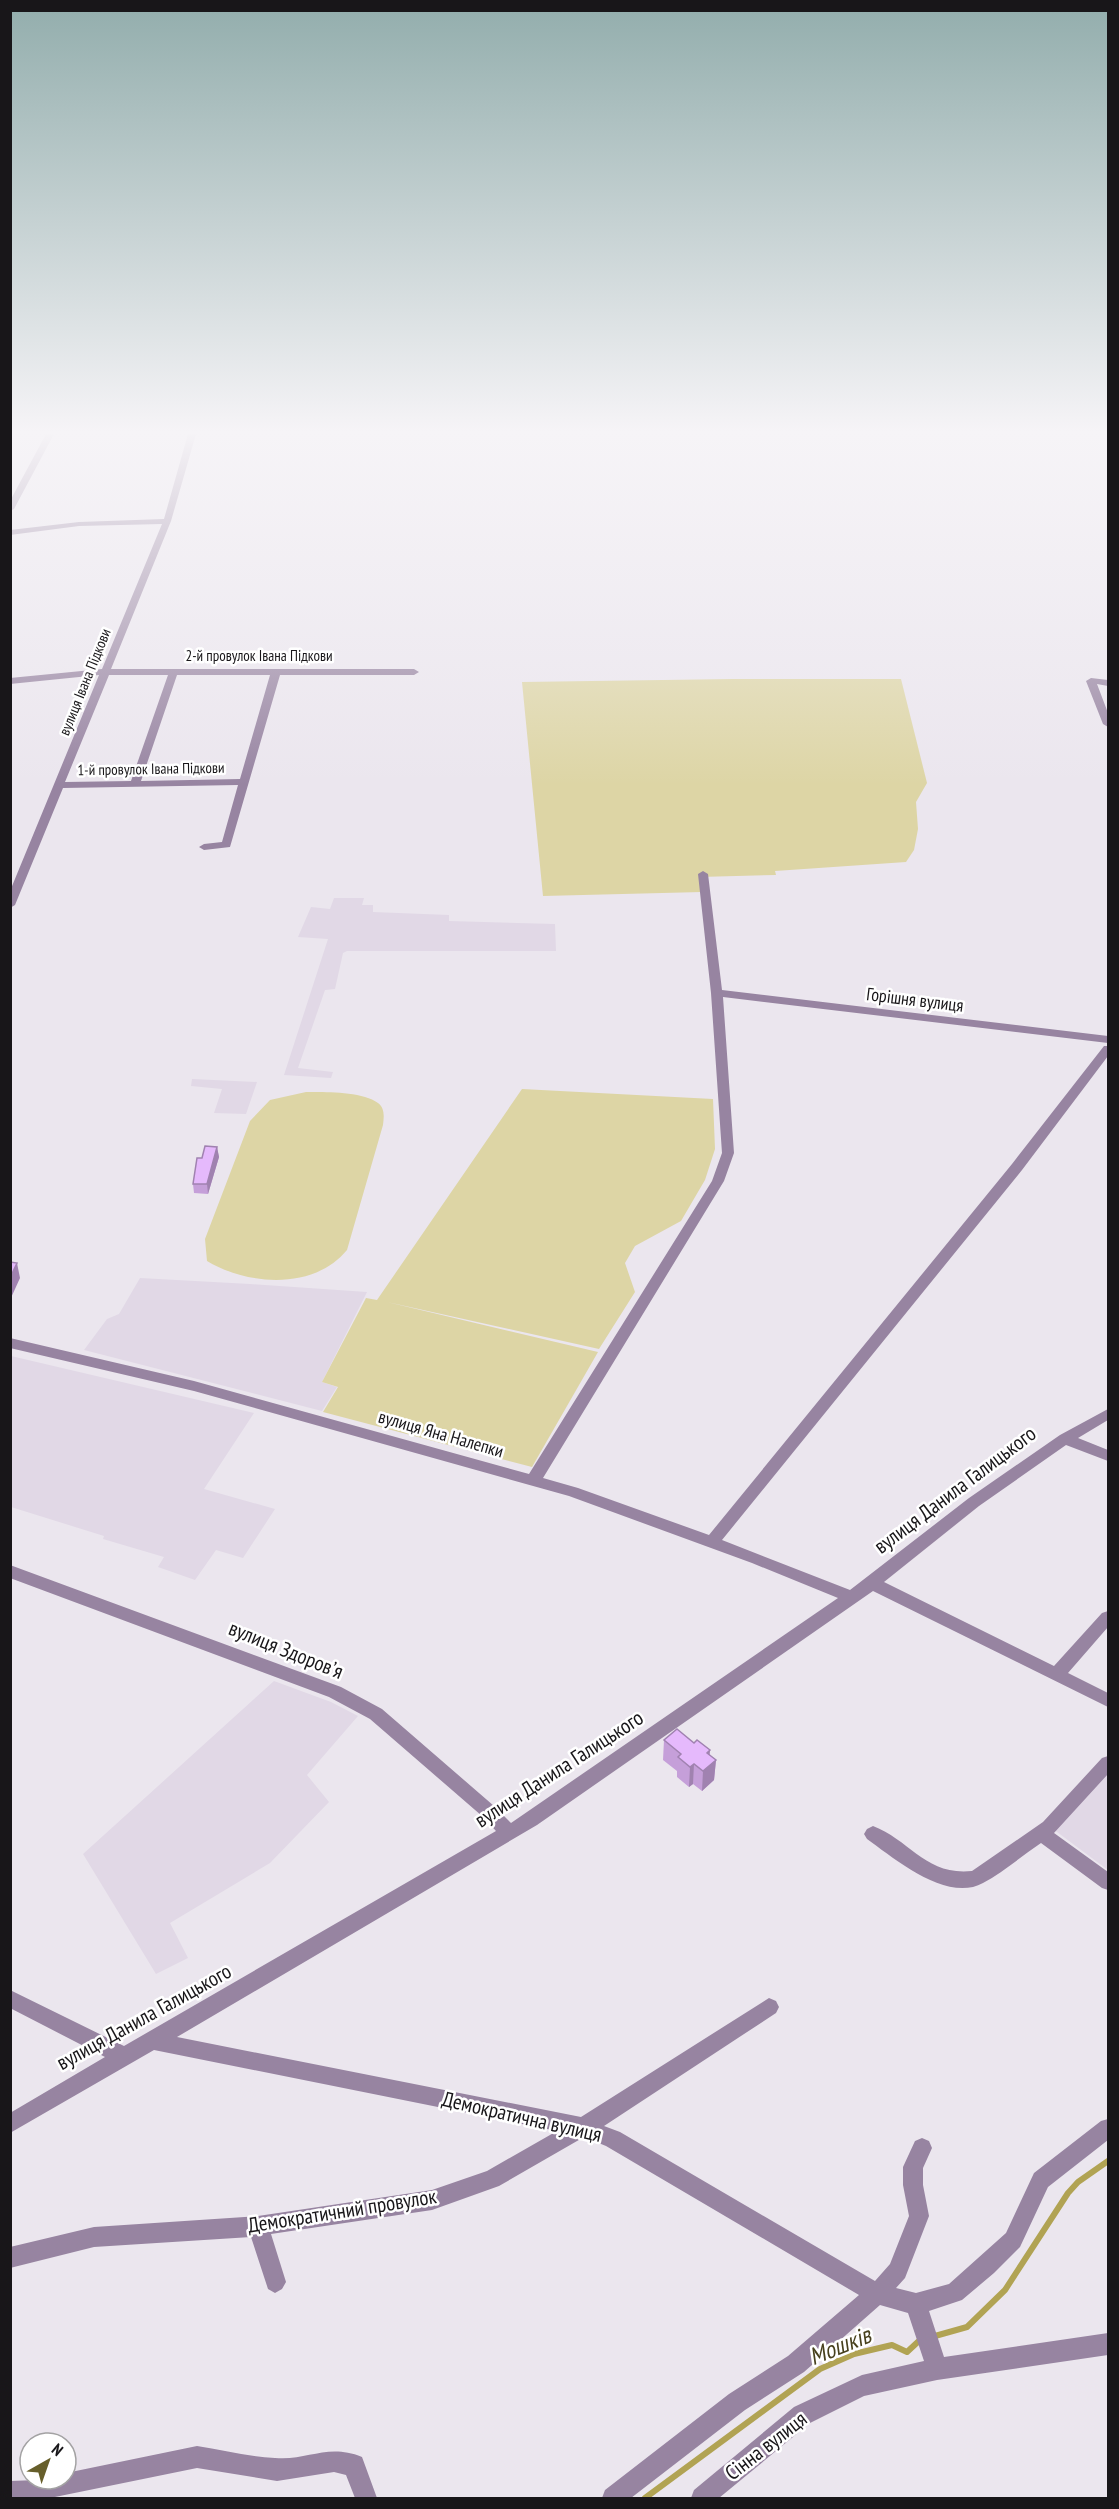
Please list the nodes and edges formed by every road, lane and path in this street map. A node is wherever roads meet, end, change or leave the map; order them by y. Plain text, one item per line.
1 (154, 551) edge
2 (174, 671) junction
3 (276, 671) junction
4 (104, 672) junction
5 (414, 672) dead end
6 (10, 681) edge
7 (1108, 682) edge
8 (1108, 724) edge
9 (243, 782) junction
10 (135, 784) junction
11 (60, 785) junction
12 (204, 847) dead end
13 (703, 874) dead end
14 (10, 906) edge
15 (717, 993) junction
16 (1108, 1040) edge
17 (1108, 1050) edge
18 (10, 1342) edge
19 (1108, 1414) edge
20 (1065, 1439) junction
21 (1108, 1456) edge
22 (534, 1481) junction
23 (712, 1542) junction
24 (10, 1571) edge
25 (872, 1583) junction
26 (851, 1597) junction
27 (1108, 1617) edge
28 (1058, 1673) junction
29 (1108, 1700) edge
30 (1108, 1763) edge
31 (509, 1833) junction
32 (1041, 1833) junction
33 (873, 1834) dead end
34 (1108, 1882) edge
35 (10, 1998) edge
36 (769, 2007) dead end
37 (153, 2041) junction
38 (123, 2056) junction
39 (10, 2124) edge
40 (583, 2127) junction
41 (1108, 2128) edge
42 (922, 2148) dead end
43 (258, 2226) junction
44 (10, 2258) edge
45 (275, 2282) dead end
46 (877, 2294) junction
47 (918, 2308) junction
48 (1108, 2344) edge
49 (936, 2366) junction
50 (10, 2492) edge
51 (366, 2499) edge
52 (613, 2499) edge
53 (702, 2499) edge

1 - 4 street, вулиця Івана Підкови
2 - 3 street, 2-й провулок Івана Підкови
2 - 4 street, 2-й провулок Івана Підкови
2 - 10 street
3 - 5 street, 2-й провулок Івана Підкови
3 - 9 street
4 - 6 street, 2-й провулок Івана Підкови
4 - 11 street, вулиця Івана Підкови
7 - 8 street
9 - 10 street, 1-й провулок Івана Підкови
9 - 12 street
10 - 11 street, 1-й провулок Івана Підкови
11 - 14 street, вулиця Івана Підкови
13 - 15 street
15 - 16 street, Горішня вулиця
15 - 22 street
17 - 23 street
18 - 22 street, вулиця Яна Налепки
19 - 20 street, вулиця Данила Галицького
20 - 21 street
20 - 25 street, вулиця Данила Галицького
22 - 23 street, вулиця Яна Налепки
23 - 26 street, вулиця Яна Налепки
24 - 31 street, вулиця Здоровʼя
25 - 26 street, вулиця Данила Галицького
25 - 28 street
26 - 31 street, вулиця Данила Галицького
27 - 28 street
28 - 29 street
30 - 32 street
31 - 37 street, вулиця Данила Галицького
32 - 33 street
32 - 34 street
35 - 38 street
36 - 40 street, Демократичний провулок
37 - 38 street, вулиця Данила Галицького
37 - 40 street, Демократична вулиця
38 - 39 street, вулиця Данила Галицького
40 - 43 street, Демократичний провулок
40 - 46 street, Демократична вулиця
41 - 47 street
42 - 46 street
43 - 44 street, Демократичний провулок
43 - 45 street
46 - 47 street, Демократична вулиця
46 - 52 street
47 - 49 street
48 - 49 street, Сінна вулиця
49 - 53 street, Сінна вулиця
50 - 51 street

